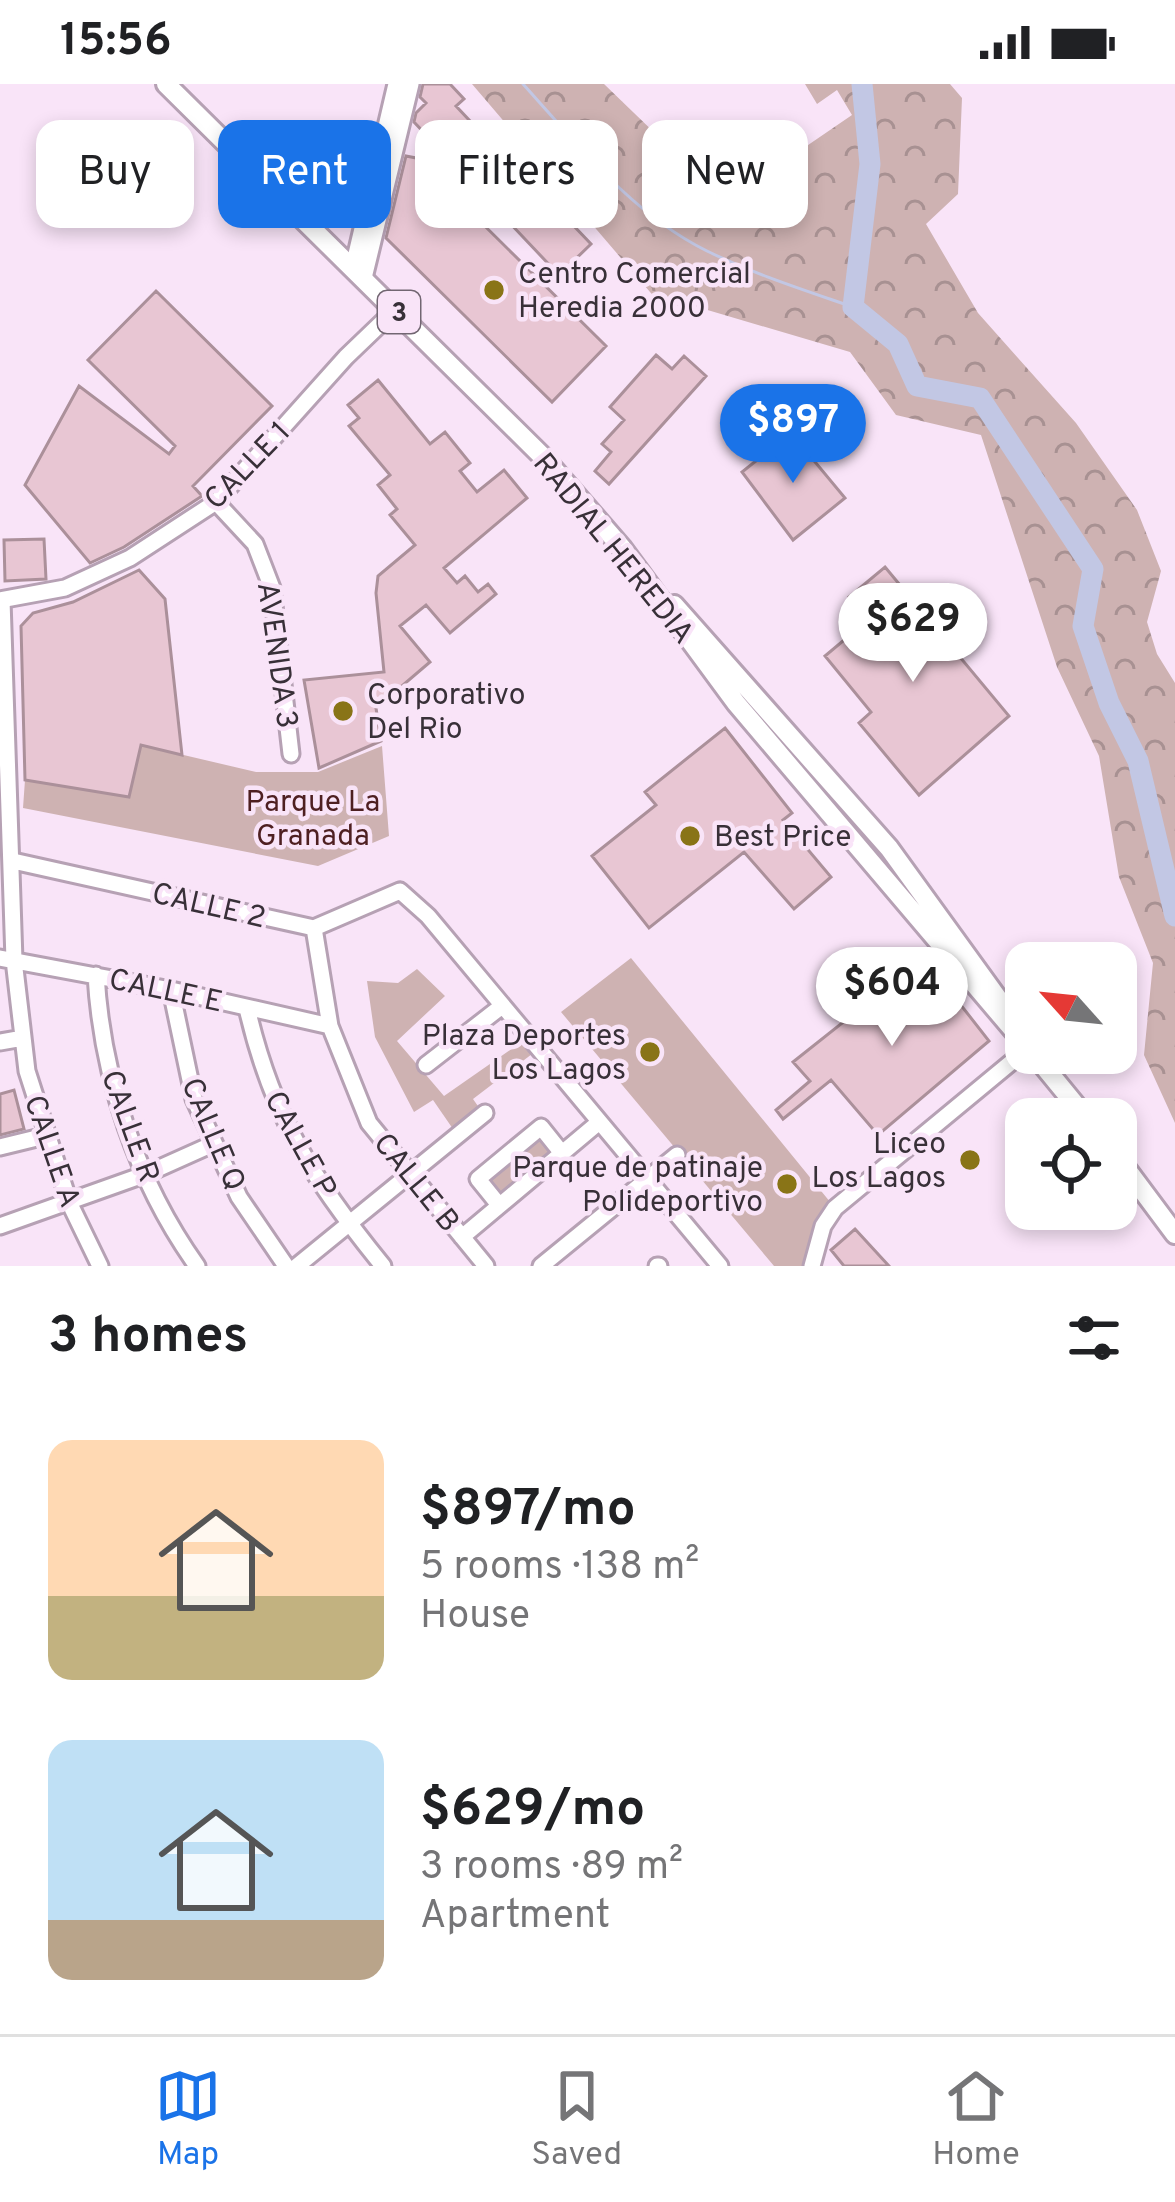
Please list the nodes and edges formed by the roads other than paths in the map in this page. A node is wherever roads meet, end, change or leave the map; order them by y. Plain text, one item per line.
1 (166, 84) edge
2 (396, 84) edge
3 (411, 84) edge
4 (359, 272) junction
5 (396, 309) junction
6 (216, 502) junction
7 (622, 548) junction
8 (1, 600) edge
9 (736, 703) junction
10 (291, 754) dead end
11 (889, 848) junction
12 (13, 861) junction
13 (314, 928) junction
14 (7, 959) edge
15 (96, 975) junction
16 (171, 990) junction
17 (502, 1006) junction
18 (247, 1007) junction
19 (1005, 1014) edge
20 (1005, 1024) edge
21 (1005, 1025) edge
22 (330, 1026) junction
23 (23, 1038) junction
24 (0, 1042) edge
25 (426, 1065) dead end
26 (1005, 1066) edge
27 (1050, 1074) edge
28 (1070, 1098) edge
29 (485, 1113) dead end
30 (598, 1123) junction
31 (45, 1136) junction
32 (213, 1144) junction
33 (0, 1148) edge
34 (562, 1152) junction
35 (676, 1155) dead end
36 (409, 1173) junction
37 (146, 1174) junction
38 (646, 1179) junction
39 (1137, 1183) edge
40 (69, 1202) junction
41 (499, 1205) junction
42 (349, 1224) junction
43 (0, 1226) edge
44 (1175, 1234) edge
45 (462, 1237) junction
46 (714, 1264) edge
47 (100, 1266) edge
48 (197, 1266) edge
49 (286, 1266) edge
50 (297, 1266) edge
51 (383, 1266) edge
52 (486, 1266) edge
53 (541, 1266) edge
54 (812, 1266) edge

1 - 4 main road, RADIAL HEREDIA / 3
2 - 4 street
3 - 4 street
4 - 5 main road, RADIAL HEREDIA / 3
5 - 6 street, CALLE 1
5 - 7 main road, RADIAL HEREDIA / 3
6 - 8 street, CALLE 1
6 - 10 street, AVENIDA 3
7 - 9 main road, RADIAL HEREDIA / 3
7 - 11 main road
8 - 12 street, CALLE A
9 - 11 main road
9 - 21 main road, RADIAL HEREDIA / 3
11 - 19 main road
11 - 20 main road
12 - 13 street, CALLE 2
12 - 14 street, CALLE A
13 - 17 street
13 - 22 street, CALLE B
14 - 15 street, CALLE E
14 - 23 street, CALLE A
15 - 16 street, CALLE E
15 - 37 street, CALLE R
16 - 18 street, CALLE E
16 - 32 street, CALLE Q
17 - 25 street
17 - 30 street
18 - 22 street, CALLE E
18 - 42 street, CALLE P
22 - 36 street, CALLE B
23 - 24 street
23 - 31 street, CALLE A
26 - 54 street
27 - 28 main road, RADIAL HEREDIA / 3
29 - 36 street
30 - 34 street
30 - 38 street
31 - 33 street
31 - 40 street, CALLE A
32 - 37 street
32 - 49 street, CALLE Q
34 - 41 street
34 - 41 street
35 - 38 street
36 - 42 street
36 - 45 street, CALLE B
37 - 40 street
37 - 48 street, CALLE R
38 - 46 street
38 - 53 street
39 - 44 main road
40 - 43 street
40 - 47 street, CALLE A
41 - 45 street
42 - 50 street
42 - 51 street, CALLE P
45 - 52 street, CALLE B

